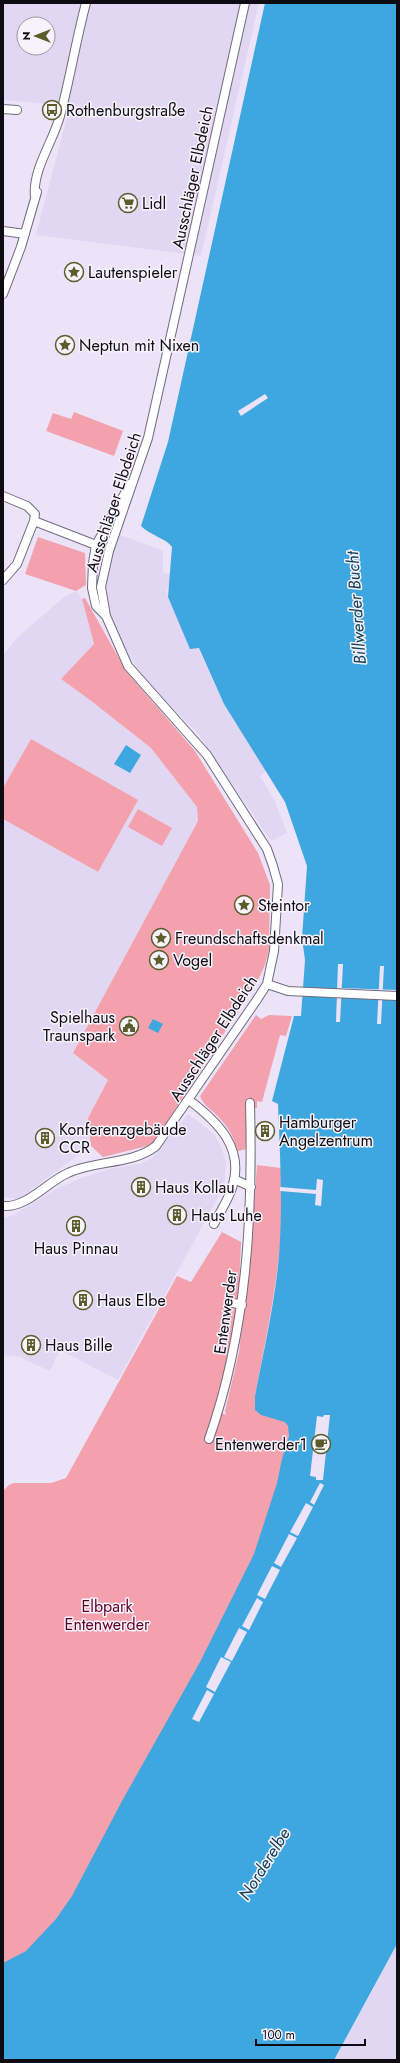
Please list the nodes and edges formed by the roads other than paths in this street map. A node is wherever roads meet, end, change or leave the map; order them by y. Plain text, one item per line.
1 (86, 3) edge
2 (245, 3) edge
3 (3, 109) edge
4 (17, 110) dead end
5 (3, 231) edge
6 (25, 234) junction
7 (3, 294) edge
8 (138, 471) junction
9 (3, 496) edge
10 (34, 520) junction
11 (96, 545) junction
12 (3, 580) edge
13 (106, 616) junction
14 (267, 984) junction
15 (397, 996) edge
16 (189, 1100) junction
17 (250, 1103) dead end
18 (234, 1179) junction
19 (251, 1187) junction
20 (3, 1206) edge
21 (214, 1224) dead end
22 (229, 1302) dead end
23 (242, 1306) junction
24 (209, 1439) dead end

1 - 6 street
2 - 8 street, Ausschläger Elbdeich
3 - 4 street
5 - 6 street
6 - 7 street
8 - 11 street
8 - 13 street, Ausschläger Elbdeich
9 - 10 street
10 - 11 street
10 - 12 street
11 - 13 street
13 - 14 street, Ausschläger Elbdeich
14 - 15 street
14 - 16 street, Ausschläger Elbdeich
16 - 18 street
16 - 20 street, Ausschläger Elbdeich
17 - 19 street, Entenwerder
18 - 19 street
18 - 21 street
19 - 23 street, Entenwerder
22 - 23 street
23 - 24 street, Entenwerder

